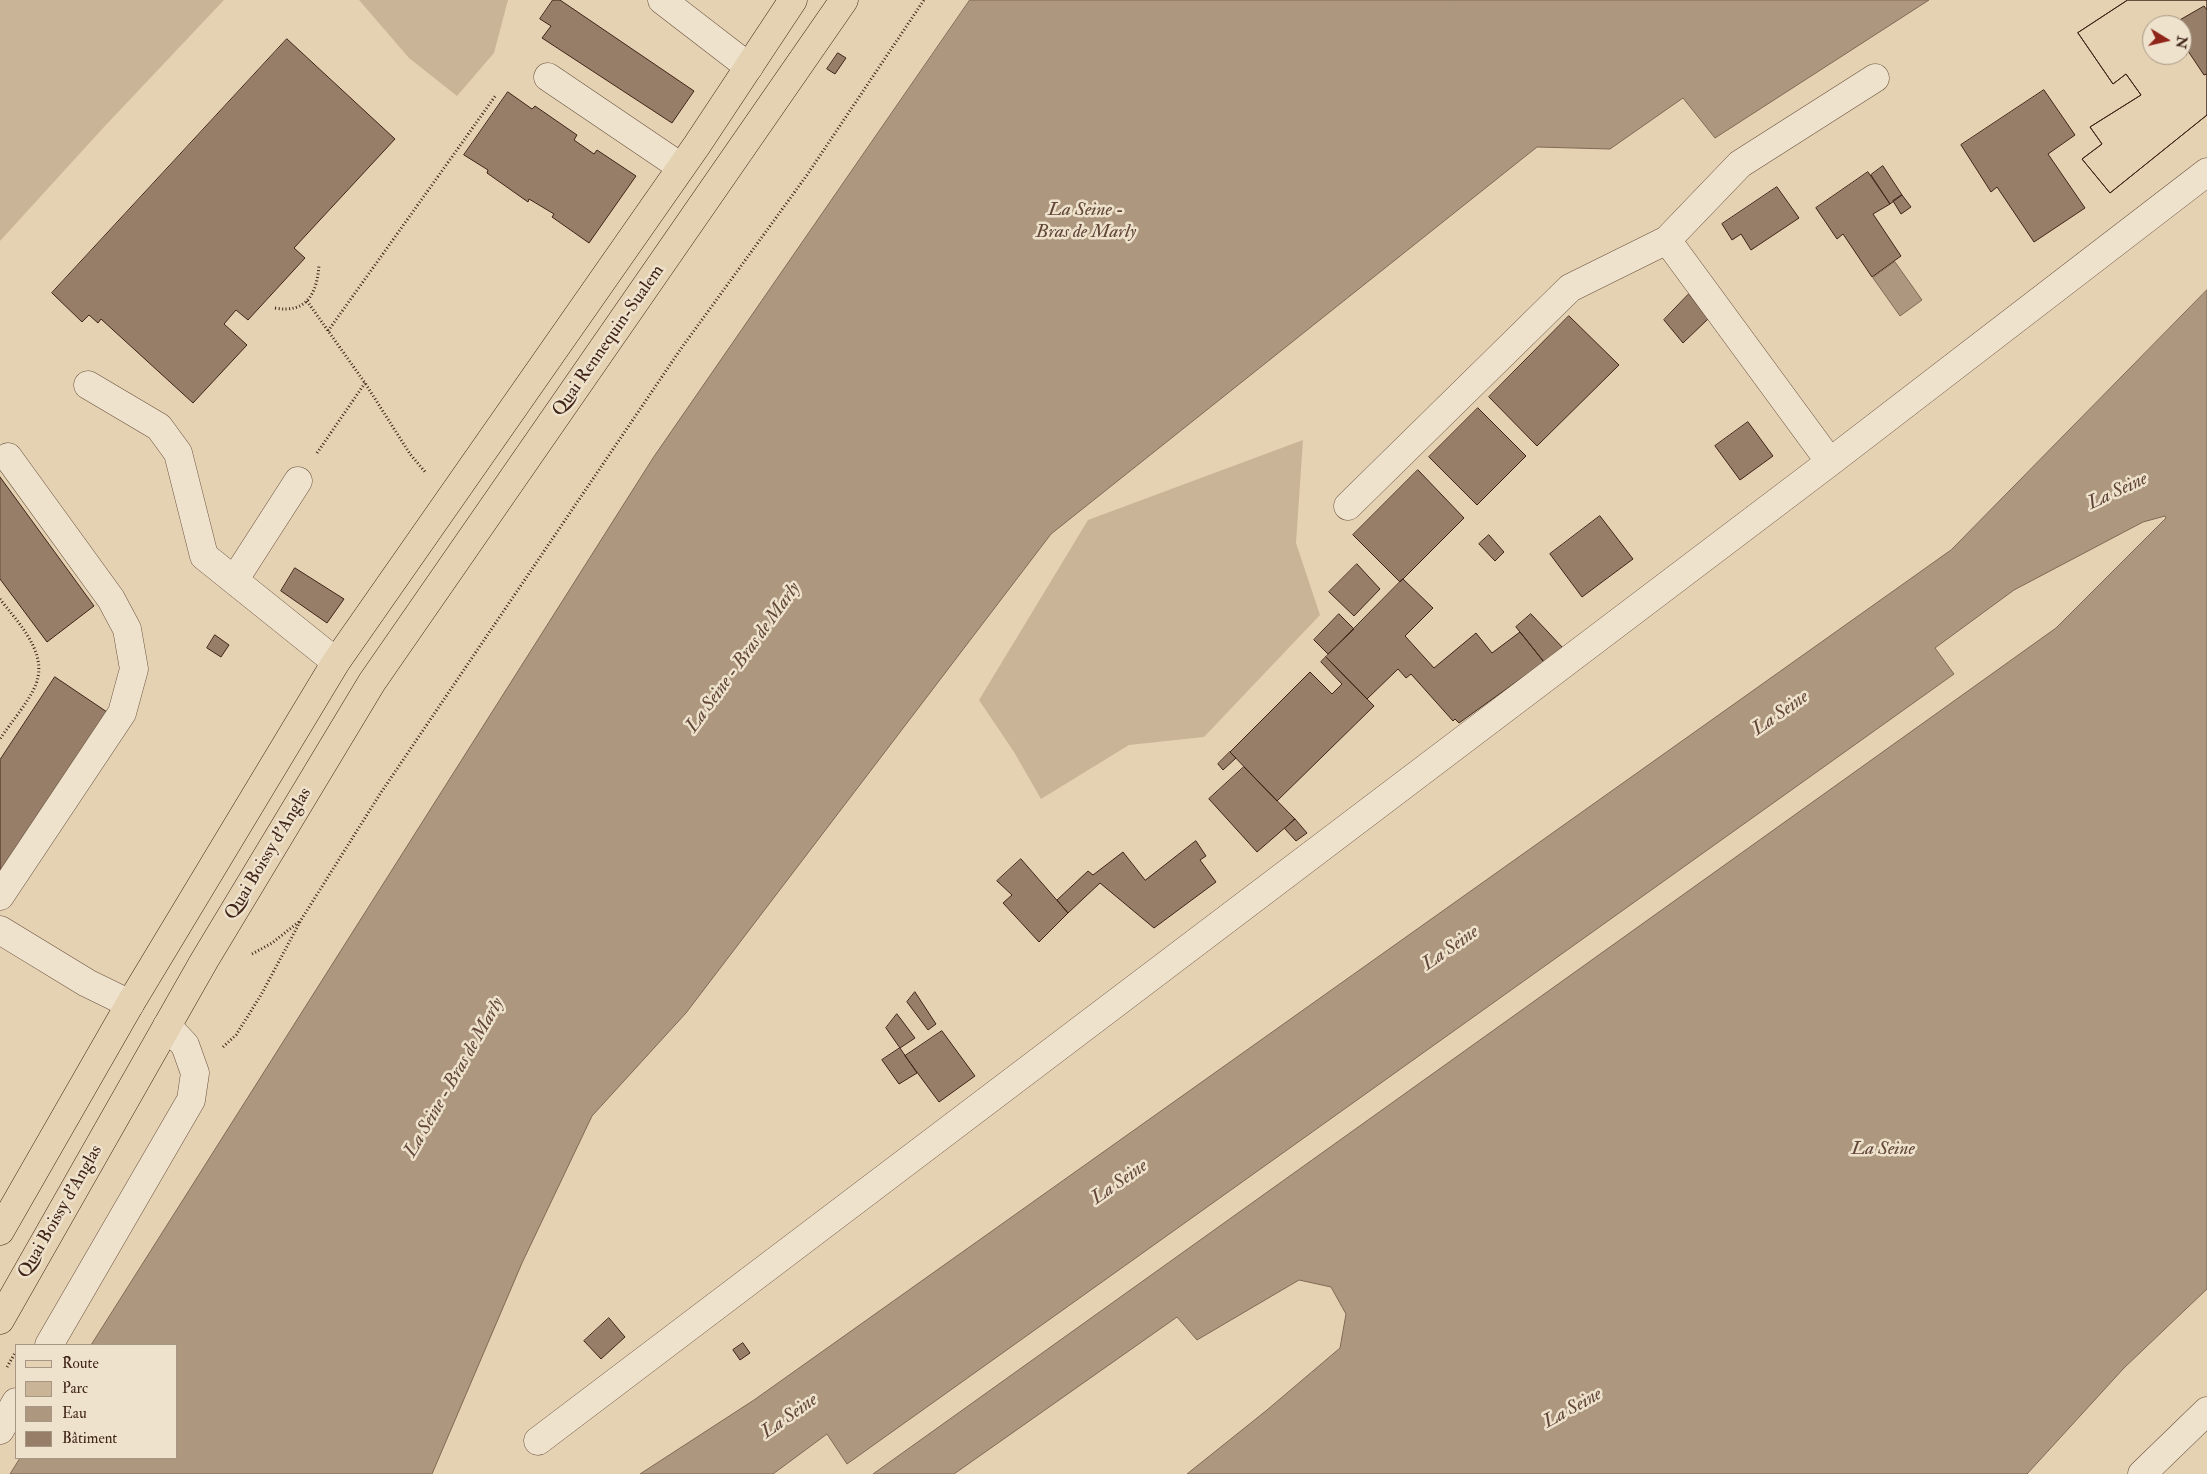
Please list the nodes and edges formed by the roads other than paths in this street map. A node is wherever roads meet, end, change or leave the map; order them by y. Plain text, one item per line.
1 (662, 0) edge
2 (793, 0) edge
3 (844, 0) edge
4 (749, 67) junction
5 (548, 77) dead end
6 (1876, 78) dead end
7 (681, 167) junction
8 (2207, 172) edge
9 (1666, 240) junction
10 (88, 384) dead end
11 (8, 457) dead end
12 (1830, 462) junction
13 (298, 481) road end
14 (1348, 506) dead end
15 (235, 579) junction
16 (336, 662) junction
17 (372, 682) joint
18 (0, 896) edge
19 (0, 930) edge
20 (130, 1004) junction
21 (167, 1026) junction
22 (0, 1231) edge
23 (0, 1320) edge
24 (50, 1344) edge
25 (15, 1404) edge
26 (2207, 1410) edge
27 (0, 1430) edge
28 (538, 1440) dead end
29 (2142, 1474) edge

1 - 4 street
2 - 4 main road
3 - 17 main road, Quai Rennequin-Sualem
4 - 7 main road
5 - 7 street
6 - 9 street
7 - 16 main road
8 - 12 street
9 - 12 street
9 - 14 street
10 - 15 street
11 - 18 street
12 - 28 street
13 - 15 street
15 - 16 street
16 - 20 main road
17 - 21 main road, Quai Boissy d'Anglas
19 - 20 street
20 - 21 main road
20 - 22 main road
21 - 23 main road, Quai Boissy d'Anglas
21 - 24 street
25 - 27 street
26 - 29 street

